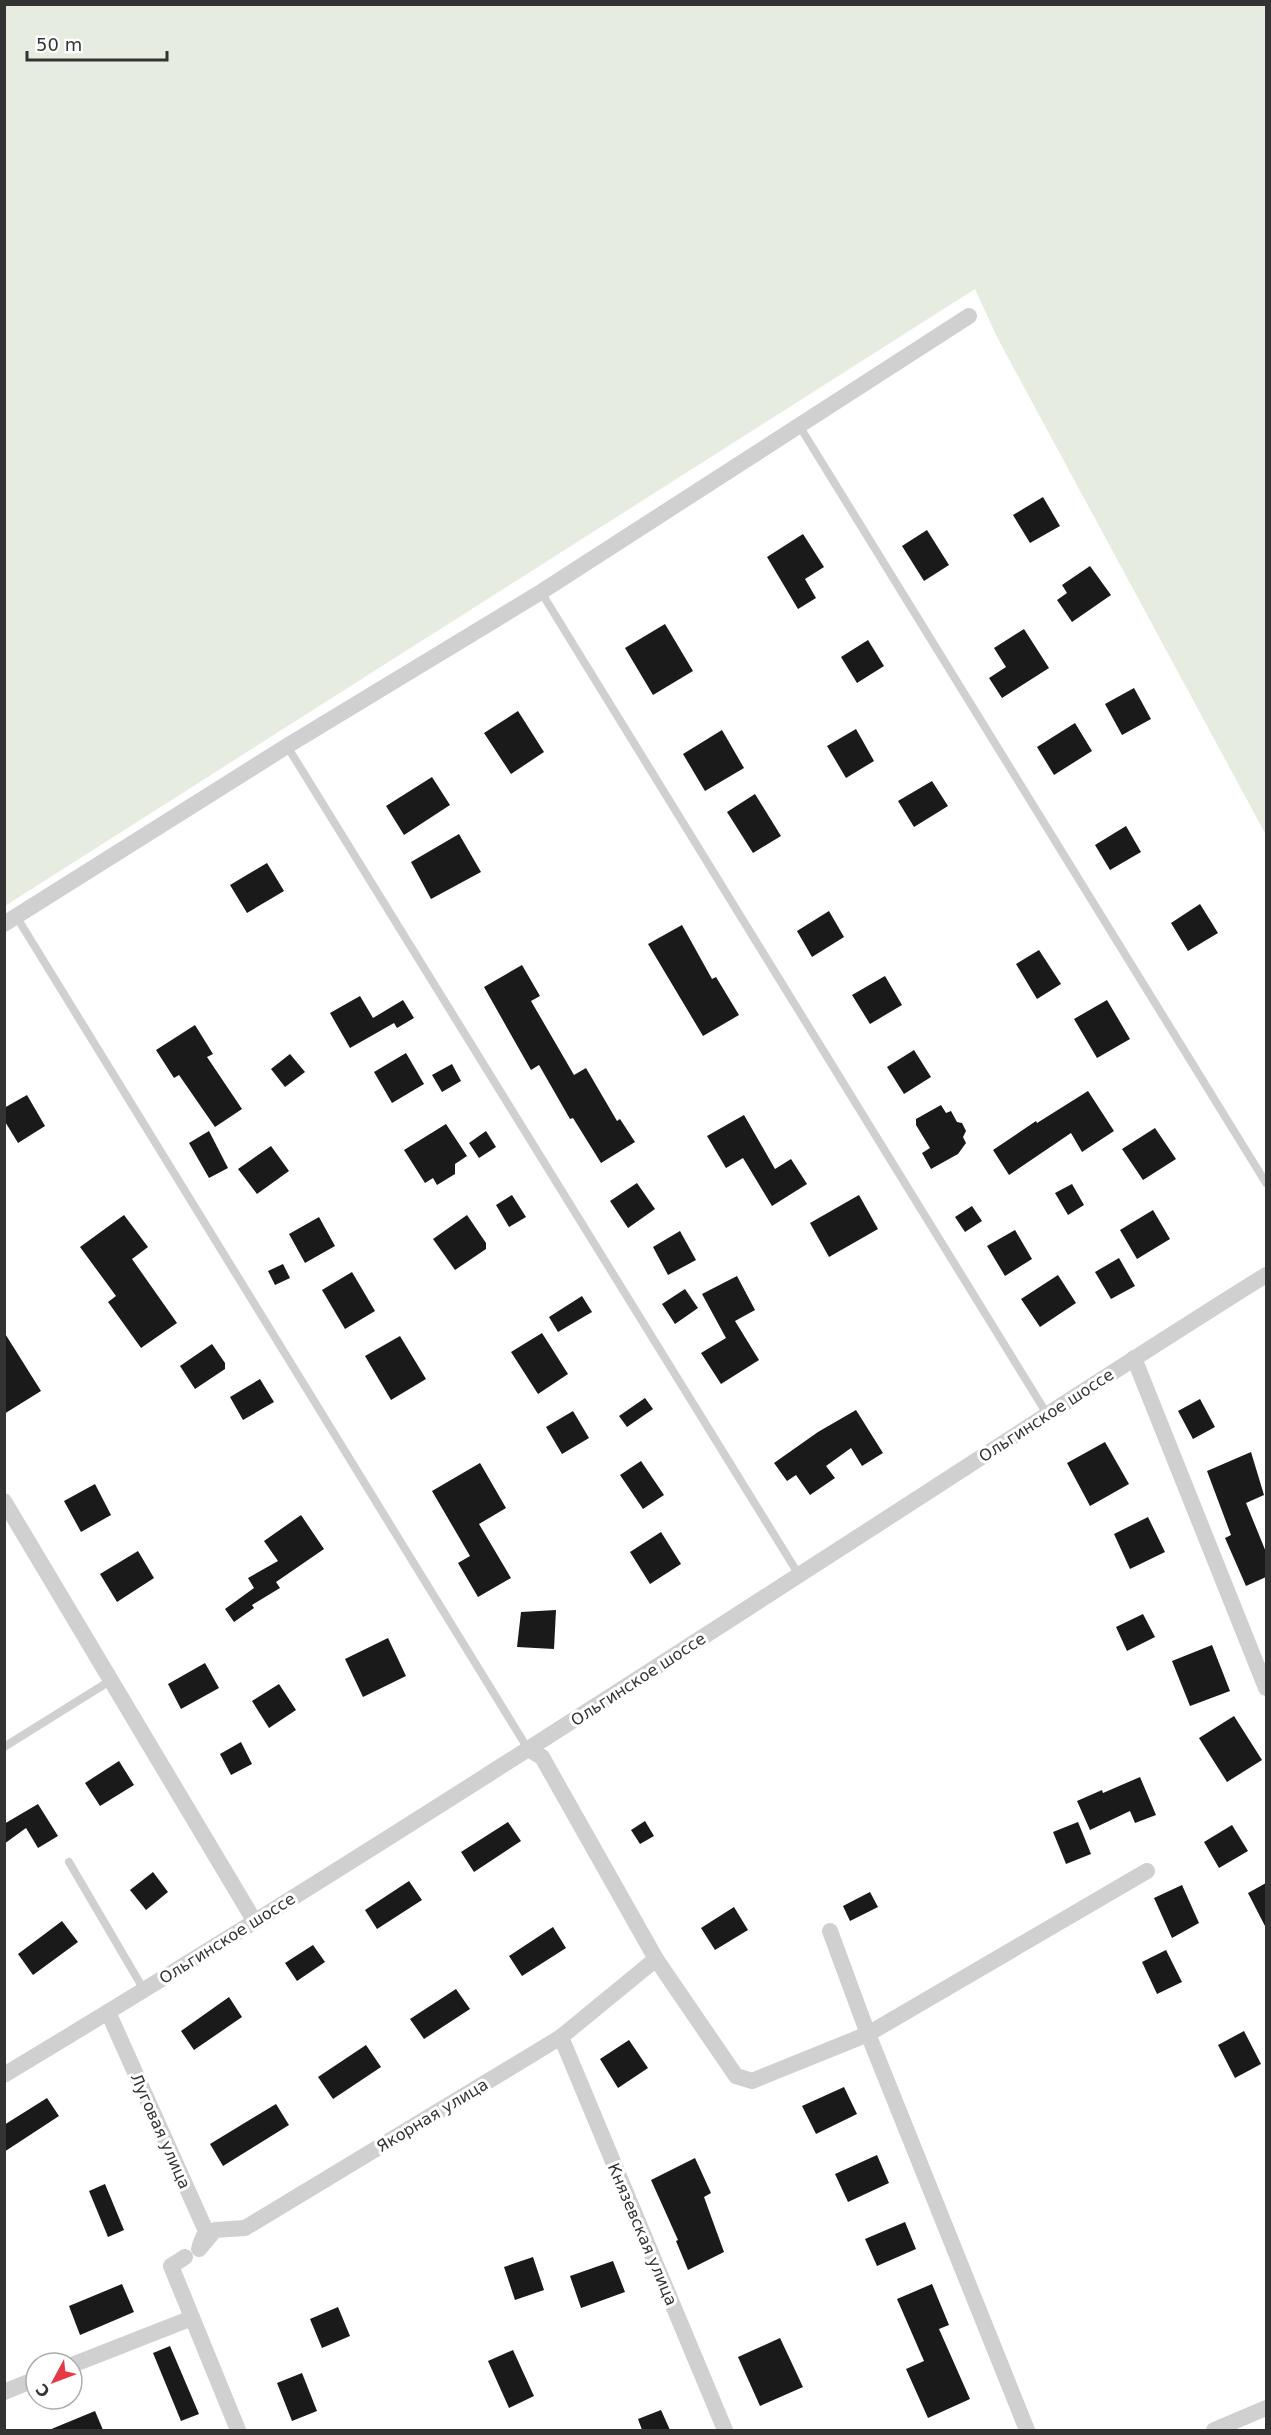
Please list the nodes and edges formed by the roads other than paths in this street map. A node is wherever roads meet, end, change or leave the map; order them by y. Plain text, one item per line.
1 (969, 316) dead end
2 (800, 426) junction
3 (540, 592) junction
4 (287, 746) junction
5 (10, 920) edge
6 (1266, 1182) edge
7 (1266, 1275) edge
8 (1134, 1358) junction
9 (1047, 1414) junction
10 (4, 1501) edge
11 (799, 1575) junction
12 (113, 1679) junction
13 (1266, 1688) edge
14 (4, 1747) edge
15 (528, 1749) junction
16 (69, 1862) dead end
17 (1147, 1871) dead end
18 (255, 1922) junction
19 (830, 1931) dead end
20 (656, 1959) junction
21 (144, 1990) junction
22 (108, 2012) junction
23 (868, 2034) junction
24 (561, 2037) junction
25 (4, 2074) edge
26 (192, 2253) junction
27 (192, 2318) junction
28 (84, 2360) edge
29 (24, 2384) edge
30 (4, 2391) edge
31 (1266, 2408) edge
32 (238, 2430) edge
33 (726, 2430) edge
34 (1027, 2430) edge
35 (1214, 2430) edge

1 - 2 street
2 - 3 street
2 - 6 lane
3 - 4 street
3 - 9 lane
4 - 5 street
4 - 11 lane
5 - 15 lane
7 - 8 street, Ольгинское шоссе
8 - 9 street, Ольгинское шоссе
8 - 13 street
9 - 11 street, Ольгинское шоссе
10 - 12 street
11 - 15 street, Ольгинское шоссе
12 - 14 lane
12 - 18 street
15 - 18 street, Ольгинское шоссе
15 - 20 street
16 - 21 lane
17 - 23 street
18 - 21 street, Ольгинское шоссе
19 - 23 street
20 - 23 street
20 - 24 street, Якорная улица
21 - 22 street, Ольгинское шоссе
22 - 25 street, Ольгинское шоссе
22 - 26 street, Луговая улица
23 - 34 street
24 - 26 street, Якорная улица
24 - 33 street, Князевская улица
26 - 27 street, Луговая улица
27 - 28 street
27 - 32 street, Луговая улица
29 - 30 street
31 - 35 street

